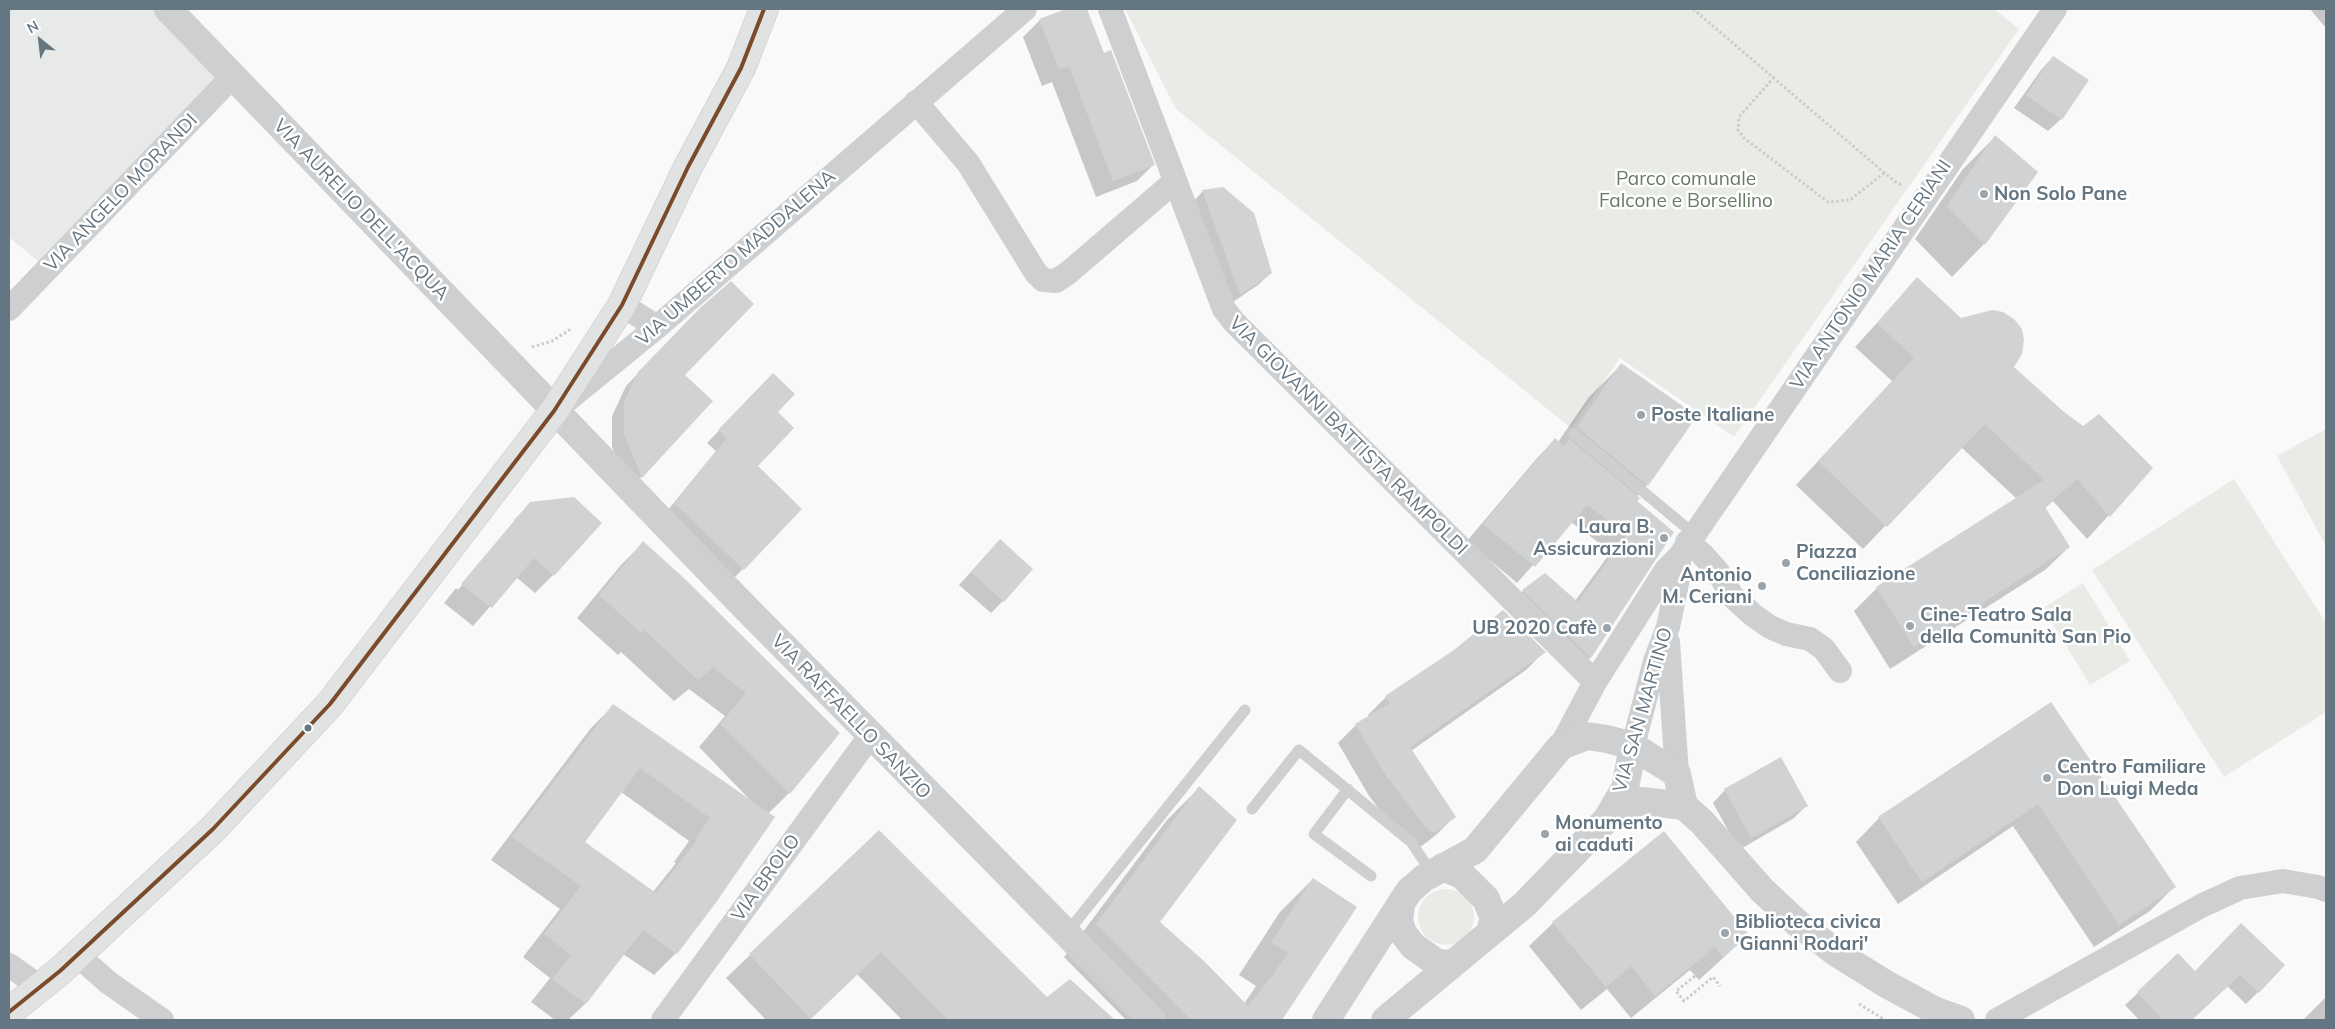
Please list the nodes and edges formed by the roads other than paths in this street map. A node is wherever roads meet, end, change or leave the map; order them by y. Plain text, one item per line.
1 (168, 9) edge
2 (764, 9) edge
3 (1025, 9) edge
4 (1110, 9) edge
5 (2055, 9) edge
6 (233, 76) junction
7 (916, 102) junction
8 (1174, 182) junction
9 (622, 305) junction
10 (9, 309) edge
11 (657, 327) junction
12 (554, 411) junction
13 (1574, 434) dead end
14 (1687, 544) junction
15 (1668, 627) junction
16 (1840, 671) dead end
17 (1595, 682) junction
18 (1245, 710) dead end
19 (870, 736) junction
20 (1561, 746) junction
21 (1633, 746) junction
22 (1677, 774) junction
23 (1348, 789) junction
24 (1684, 806) junction
25 (1252, 809) dead end
26 (1607, 819) junction
27 (1437, 870) junction
28 (1371, 876) dead end
29 (2326, 890) edge
30 (1401, 905) junction
31 (1490, 932) junction
32 (1066, 934) junction
33 (77, 955) junction
34 (9, 964) edge
35 (1452, 964) junction
36 (40, 987) junction
37 (9, 1012) edge
38 (1943, 1017) edge
39 (162, 1020) edge
40 (663, 1020) edge
41 (1152, 1020) edge
42 (1326, 1020) edge
43 (1385, 1020) edge
44 (1997, 1020) edge

1 - 6 street, VIA AURELIO DELL'ACQUA
2 - 9 main road
3 - 7 street, VIA UMBERTO MADDALENA
4 - 8 street, VIA GIOVANNI BATTISTA RAMPOLDI
5 - 14 street, VIA ANTONIO MARIA CERIANI
6 - 10 street, VIA ANGELO MORANDI
6 - 12 street, VIA AURELIO DELL'ACQUA
7 - 8 street
7 - 11 street, VIA UMBERTO MADDALENA
8 - 17 street, VIA GIOVANNI BATTISTA RAMPOLDI
9 - 11 street
9 - 12 main road
11 - 12 street, VIA UMBERTO MADDALENA
12 - 19 street, VIA RAFFAELLO SANZIO
12 - 33 main road
13 - 14 lane
14 - 15 street, VIA SAN MARTINO
14 - 16 street
14 - 17 street, VIA ANTONIO MARIA CERIANI
15 - 21 street, VIA SAN MARTINO
15 - 22 street
17 - 20 street, VIA ANTONIO MARIA CERIANI
18 - 32 lane
19 - 32 street, VIA RAFFAELLO SANZIO
19 - 40 street, VIA BROLO
20 - 21 street
20 - 27 street
21 - 22 street
21 - 26 street, VIA SAN MARTINO
22 - 24 street
23 - 25 lane
23 - 27 lane
23 - 28 lane
24 - 26 street
24 - 38 street
26 - 31 street, VIA SAN MARTINO
27 - 30 street
27 - 31 street
29 - 44 street
30 - 35 street
30 - 42 street
31 - 35 street, VIA SAN MARTINO
32 - 41 street, VIA RAFFAELLO SANZIO
33 - 36 main road
33 - 39 street
34 - 36 street
35 - 43 street, VIA SAN MARTINO
36 - 37 main road

